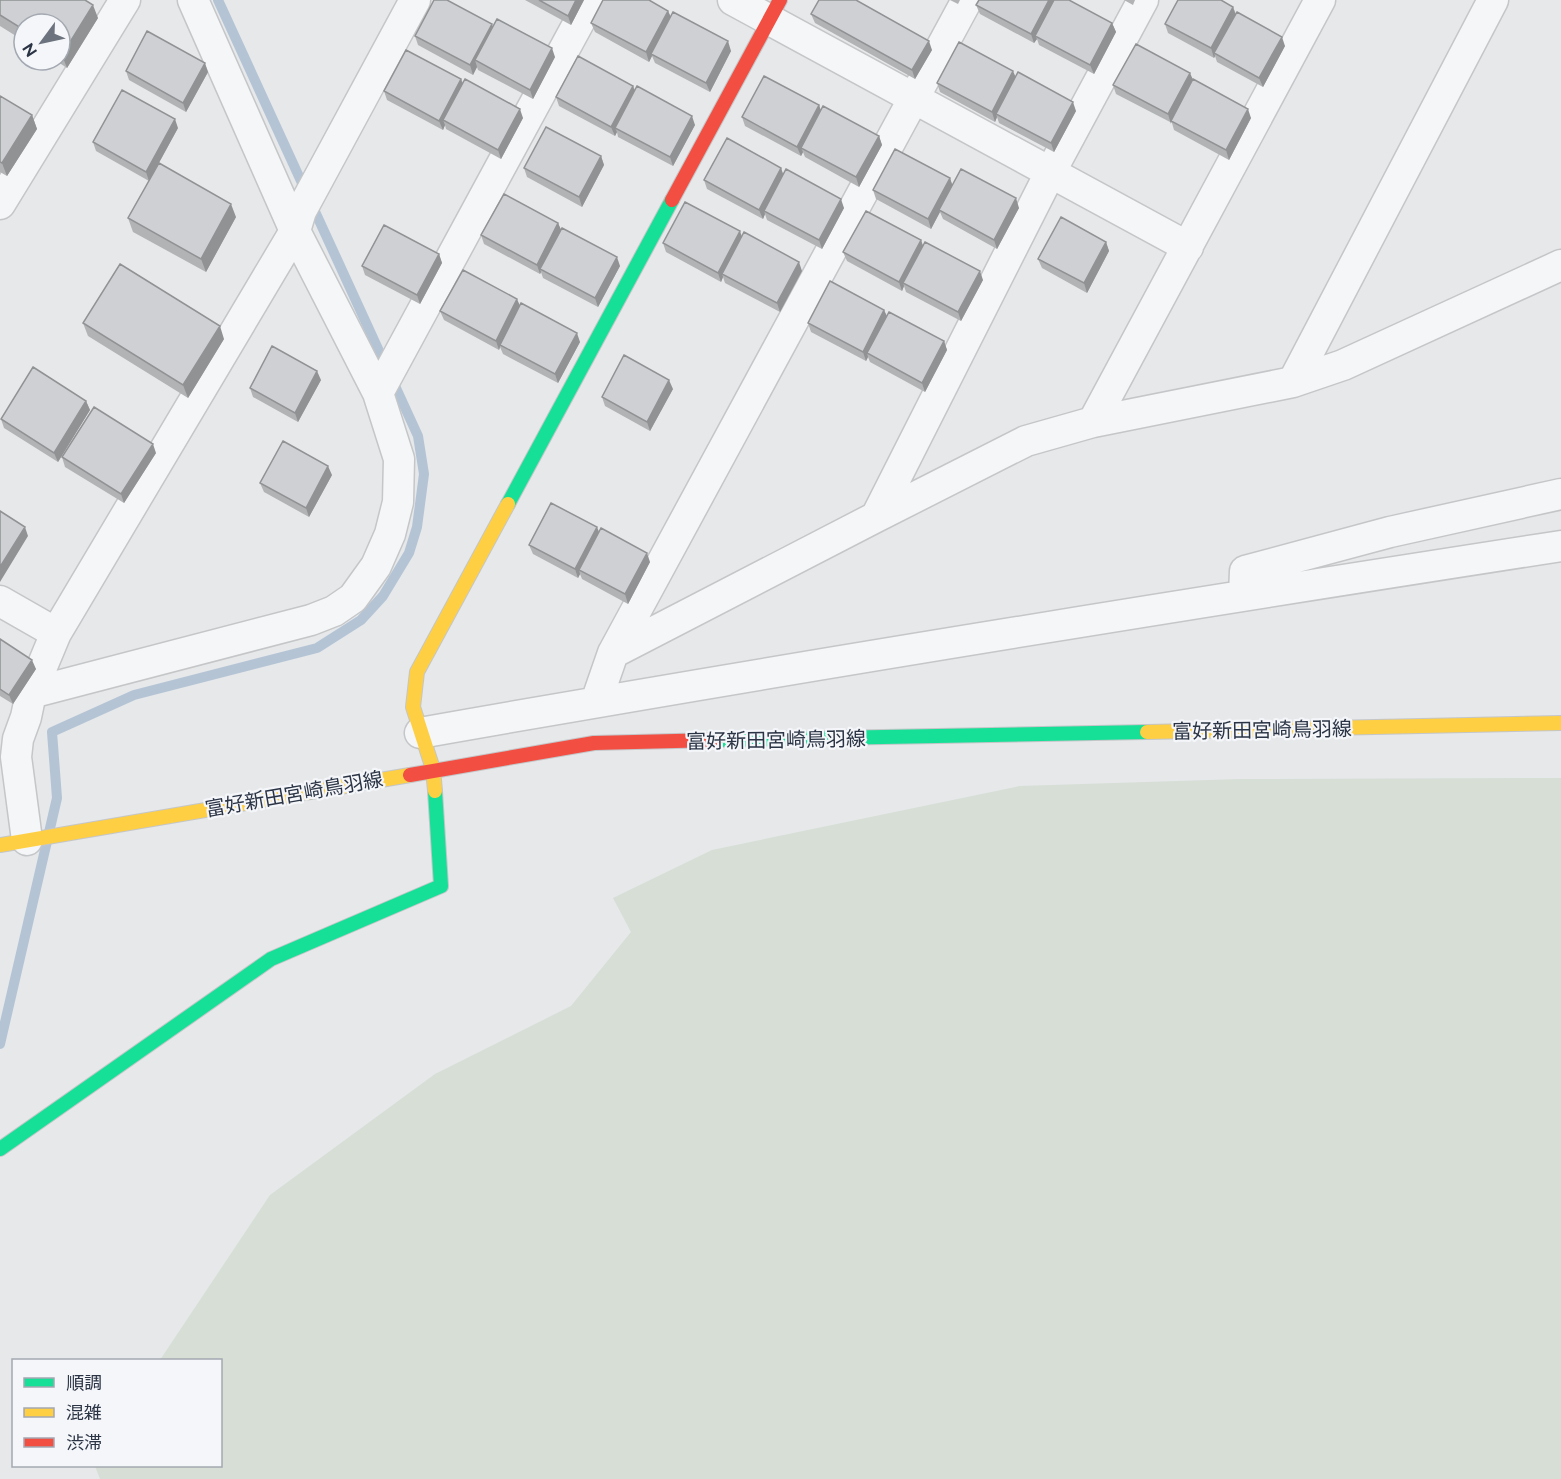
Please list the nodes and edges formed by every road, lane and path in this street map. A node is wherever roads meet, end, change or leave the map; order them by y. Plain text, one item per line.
1 (125, 0) edge
2 (193, 0) edge
3 (415, 0) edge
4 (591, 0) edge
5 (733, 0) edge
6 (967, 0) edge
7 (1143, 0) edge
8 (1320, 0) edge
9 (1493, 0) edge
10 (775, 10) edge
11 (914, 98) junction
12 (1050, 173) junction
13 (0, 204) edge
14 (298, 221) junction
15 (1188, 247) junction
16 (1561, 266) edge
17 (386, 378) junction
18 (1293, 382) junction
19 (1093, 422) junction
20 (1561, 494) edge
21 (876, 517) junction
22 (1561, 546) edge
23 (1244, 595) junction
24 (0, 601) edge
25 (56, 633) junction
26 (613, 653) junction
27 (31, 693) junction
28 (596, 702) junction
29 (1561, 723) edge
30 (420, 733) junction
31 (433, 769) junction
32 (14, 842) edge
33 (0, 1149) edge

1 - 13 street
2 - 14 street
3 - 14 street
4 - 17 street
5 - 10 street
6 - 11 street
7 - 12 street
8 - 15 street
9 - 18 street
10 - 11 street
10 - 30 main road
11 - 12 street
11 - 26 street
12 - 15 street
12 - 21 street
14 - 17 street
14 - 25 street
15 - 19 street
16 - 18 street
17 - 27 street
18 - 19 street
19 - 21 street
20 - 23 street
21 - 26 street
22 - 23 street
23 - 28 street
24 - 25 street
25 - 27 street
26 - 28 street
27 - 32 street
28 - 30 street
29 - 31 main road, 富好新田宮崎鳥羽線
30 - 31 main road
31 - 32 main road, 富好新田宮崎鳥羽線
31 - 33 main road

